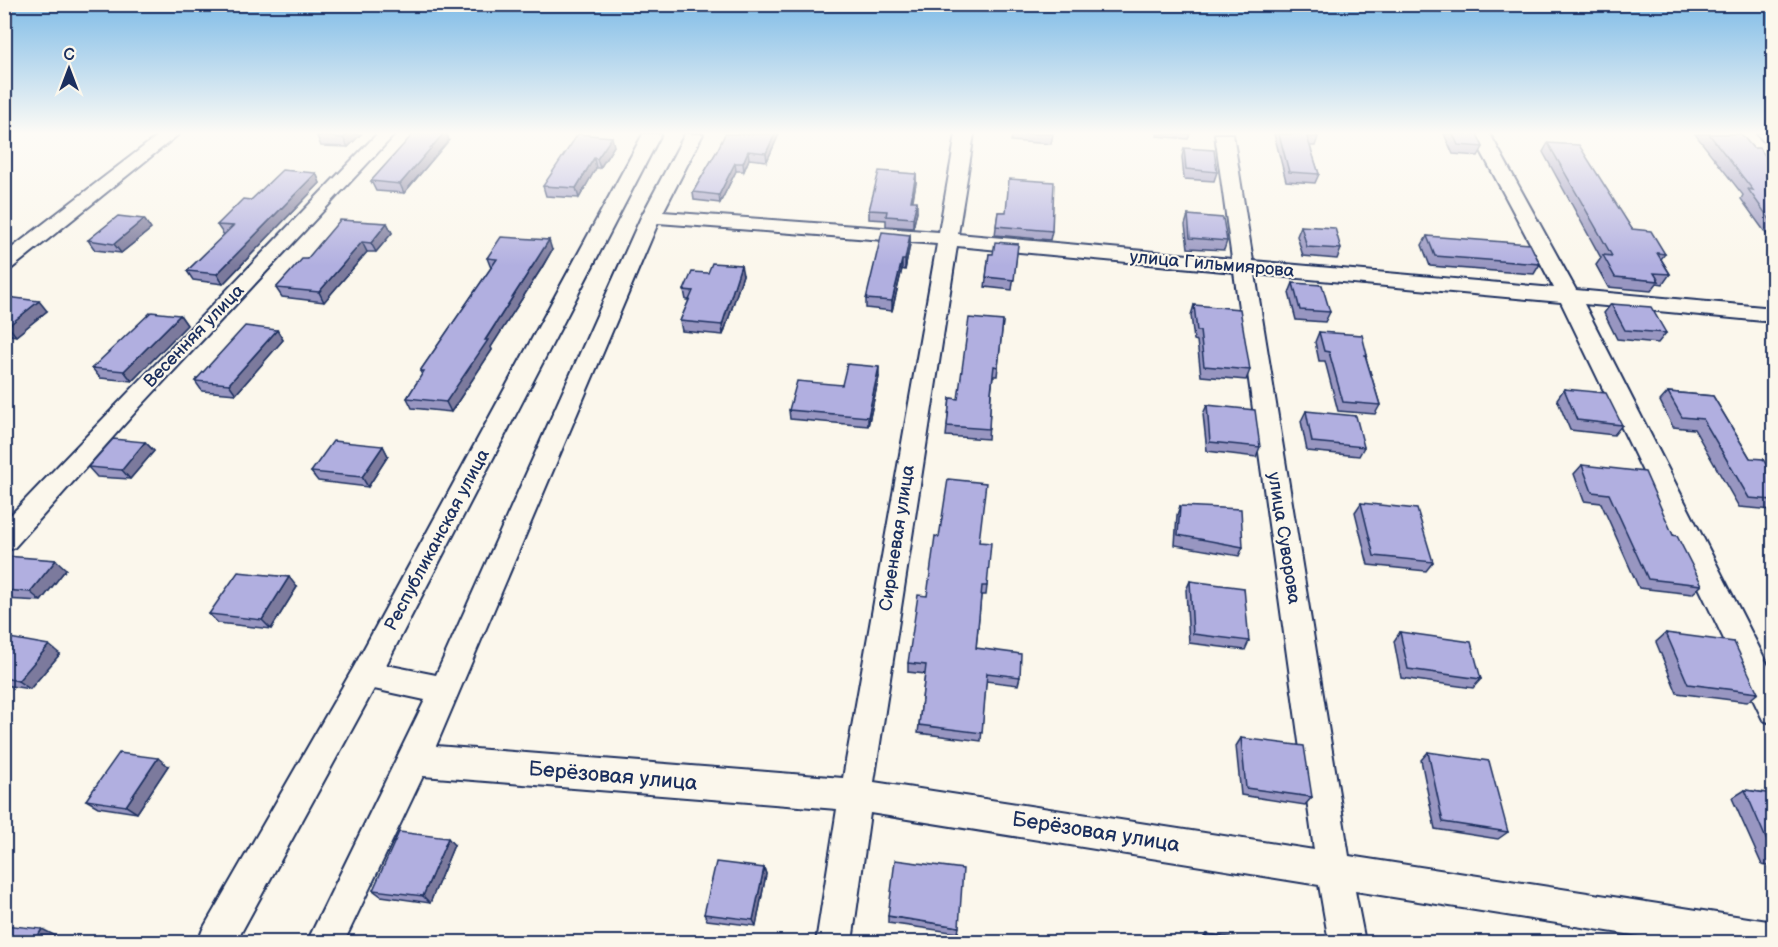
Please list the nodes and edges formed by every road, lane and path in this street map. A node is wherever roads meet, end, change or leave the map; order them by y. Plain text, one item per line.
1 (114, 178) edge
2 (344, 178) edge
3 (629, 178) edge
4 (671, 178) edge
5 (957, 178) edge
6 (1230, 178) edge
7 (1505, 178) edge
8 (651, 217) junction
9 (946, 239) junction
10 (4, 264) edge
11 (1243, 268) junction
12 (1569, 296) junction
13 (1773, 315) edge
14 (4, 540) edge
15 (366, 674) junction
16 (445, 690) junction
17 (1773, 710) edge
18 (414, 760) junction
19 (856, 795) junction
20 (1334, 869) junction
21 (1773, 939) edge
22 (216, 942) edge
23 (325, 942) edge
24 (834, 942) edge
25 (1347, 942) edge

1 - 10 street
2 - 14 street, Весенняя улица
3 - 15 street, Республиканская улица
4 - 8 street
5 - 9 street, Сиреневая улица
6 - 11 street, улица Суворова
7 - 12 street
8 - 9 street, улица Гильмиярова
8 - 16 street
9 - 11 street, улица Гильмиярова
9 - 19 street, Сиреневая улица
11 - 12 street, улица Гильмиярова
11 - 20 street, улица Суворова
12 - 13 street, улица Гильмиярова
12 - 17 street
15 - 16 street
15 - 22 street, Республиканская улица
16 - 18 street
18 - 19 street, Берёзовая улица
18 - 23 street
19 - 20 street, Берёзовая улица
19 - 24 street, Сиреневая улица
20 - 21 street, Берёзовая улица
20 - 25 street, улица Суворова

